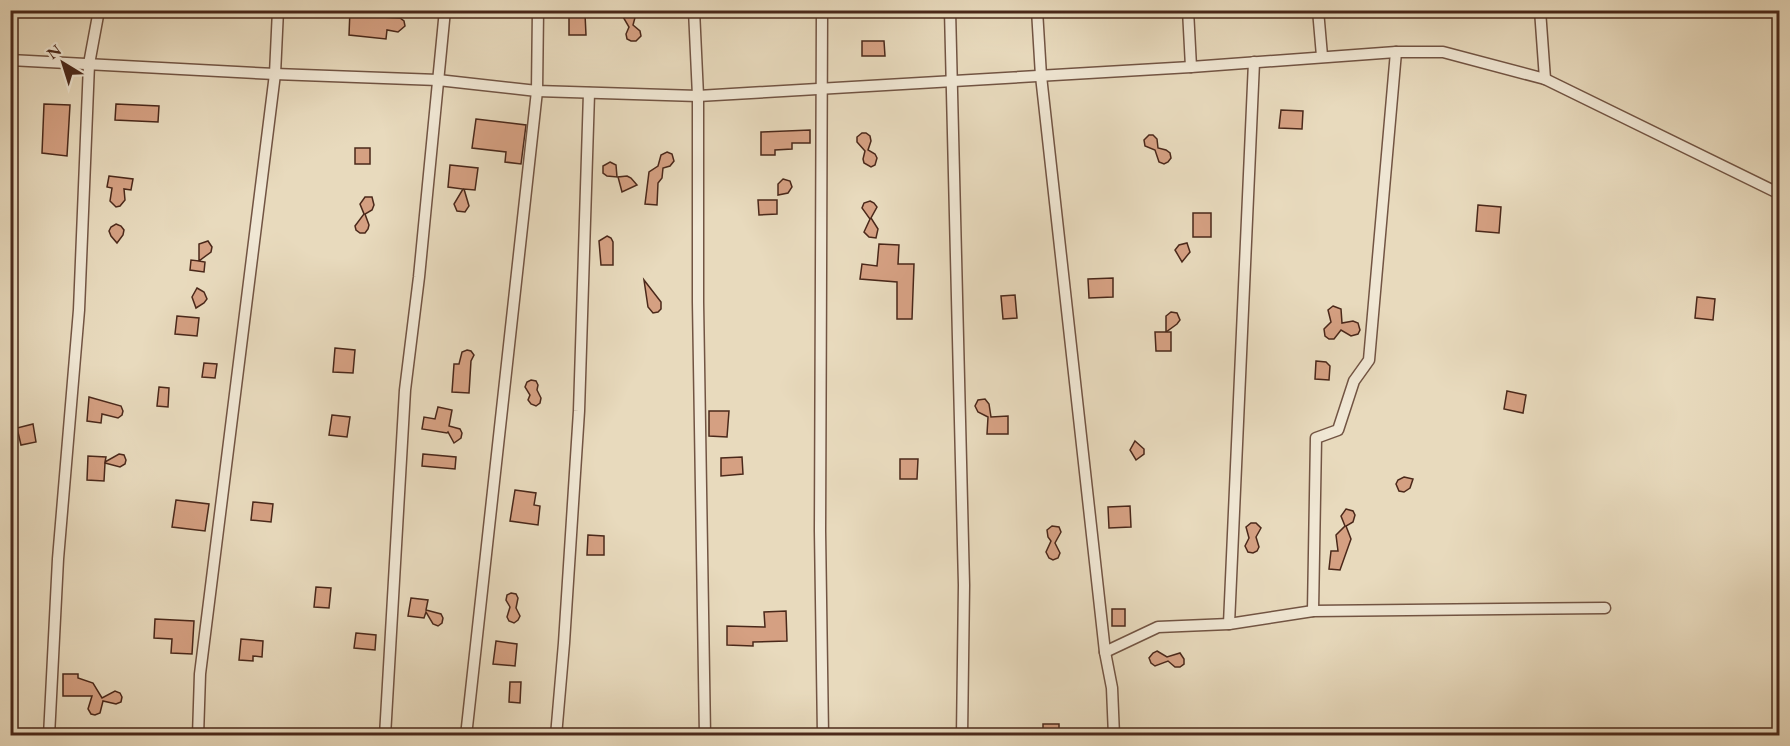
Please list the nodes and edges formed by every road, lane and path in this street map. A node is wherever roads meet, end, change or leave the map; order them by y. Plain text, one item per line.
1 (99, 10) edge
2 (278, 10) edge
3 (445, 10) edge
4 (538, 10) edge
5 (694, 10) edge
6 (822, 10) edge
7 (950, 10) edge
8 (1037, 10) edge
9 (1188, 10) edge
10 (1318, 10) edge
11 (1540, 10) edge
12 (1396, 52) junction
13 (1322, 56) junction
14 (10, 60) edge
15 (1254, 62) junction
16 (88, 64) junction
17 (1191, 67) junction
18 (275, 74) junction
19 (1041, 75) junction
20 (1545, 79) junction
21 (438, 80) junction
22 (952, 82) junction
23 (822, 90) junction
24 (537, 91) junction
25 (589, 93) junction
26 (698, 96) junction
27 (1779, 194) edge
28 (1605, 608) dead end
29 (1312, 611) junction
30 (1229, 624) junction
31 (1105, 652) junction
32 (49, 735) edge
33 (198, 735) edge
34 (385, 735) edge
35 (466, 735) edge
36 (556, 735) edge
37 (705, 735) edge
38 (823, 735) edge
39 (962, 735) edge
40 (1114, 735) edge

1 - 16 street
2 - 18 street
3 - 21 street
4 - 24 street
5 - 26 street
6 - 23 street
7 - 22 street
8 - 19 street
9 - 17 street
10 - 13 street
11 - 20 street
12 - 13 street
12 - 20 street
12 - 29 street
13 - 15 street
14 - 16 street
15 - 17 street
15 - 30 street
16 - 18 street
16 - 32 street
17 - 19 street
18 - 21 street
18 - 33 street
19 - 22 street
19 - 31 street
20 - 27 street
21 - 24 street
21 - 34 street
22 - 23 street
22 - 39 street
23 - 26 street
23 - 38 street
24 - 25 street
24 - 35 street
25 - 26 street
25 - 36 street
26 - 37 street
28 - 29 street
29 - 30 street
30 - 31 street
31 - 40 street

